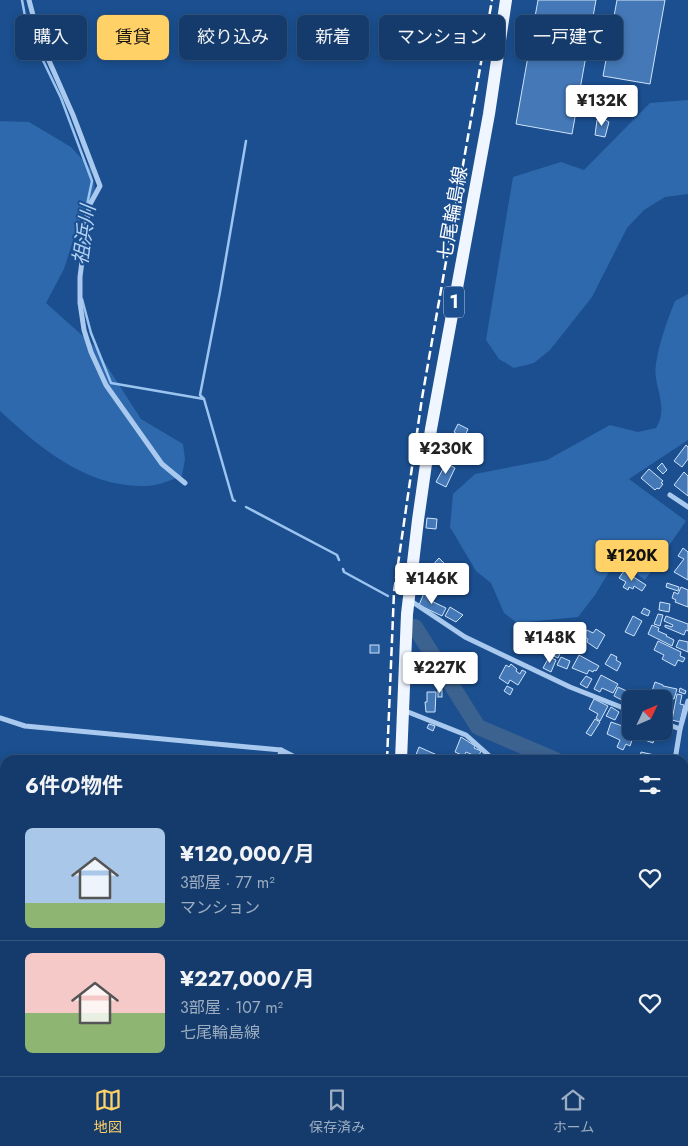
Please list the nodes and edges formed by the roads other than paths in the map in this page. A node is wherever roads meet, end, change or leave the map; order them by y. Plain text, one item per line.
1 (29, 0) edge
2 (506, 0) edge
3 (185, 483) dead end
4 (670, 495) dead end
5 (688, 507) edge
6 (409, 600) junction
7 (688, 701) edge
8 (622, 707) edge
9 (402, 710) junction
10 (0, 718) edge
11 (672, 726) edge
12 (680, 729) junction
13 (282, 750) junction
14 (280, 755) edge
15 (292, 755) edge
16 (401, 755) edge
17 (488, 755) edge
18 (676, 755) edge

1 - 3 street
2 - 6 main road, 七尾輪島線 / 1
4 - 5 street
6 - 8 street
6 - 9 main road, 七尾輪島線 / 1
7 - 12 street
9 - 16 main road, 七尾輪島線 / 1
9 - 17 street
10 - 13 street
11 - 12 street
12 - 18 street
13 - 14 street
13 - 15 street

